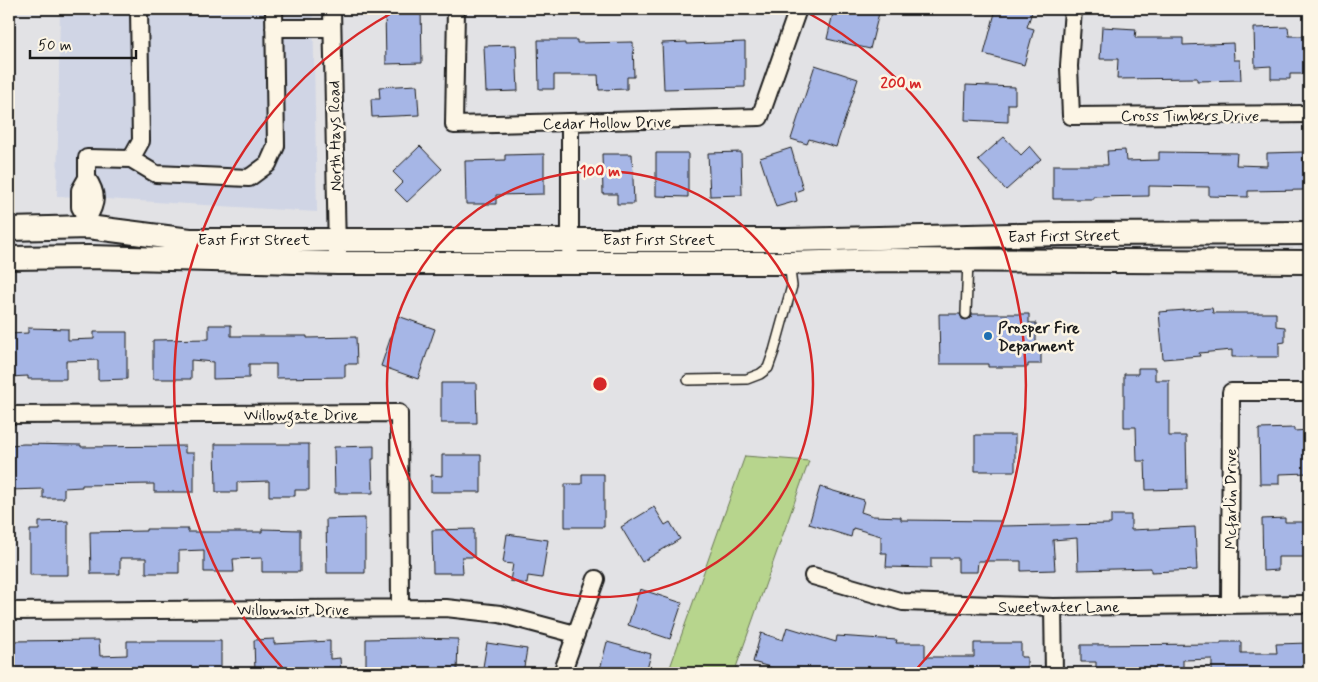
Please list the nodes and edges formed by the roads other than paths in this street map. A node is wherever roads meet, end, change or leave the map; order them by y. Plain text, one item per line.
1 (139, 9) edge
2 (274, 9) edge
3 (332, 9) edge
4 (456, 9) edge
5 (798, 9) edge
6 (1074, 9) edge
7 (274, 28) junction
8 (332, 28) junction
9 (1309, 114) edge
10 (570, 123) junction
11 (131, 159) junction
12 (87, 223) junction
13 (9, 229) edge
14 (1309, 233) edge
15 (1063, 234) junction
16 (968, 236) junction
17 (337, 239) junction
18 (571, 239) junction
19 (788, 240) junction
20 (88, 257) junction
21 (9, 258) edge
22 (968, 260) junction
23 (1063, 260) junction
24 (1309, 262) edge
25 (337, 263) junction
26 (570, 263) junction
27 (789, 263) junction
28 (966, 314) dead end
29 (688, 380) dead end
30 (1309, 392) edge
31 (9, 415) edge
32 (813, 576) dead end
33 (596, 579) dead end
34 (1309, 604) edge
35 (1230, 605) junction
36 (1053, 607) junction
37 (400, 608) junction
38 (9, 611) edge
39 (575, 634) junction
40 (562, 673) edge
41 (1054, 673) edge

1 - 11 street
2 - 7 street
3 - 8 street, North Hays Road
4 - 10 street, Cedar Hollow Drive
5 - 10 street, Cedar Hollow Drive
6 - 9 street, Cross Timbers Drive
7 - 8 street
7 - 11 street
8 - 17 street, North Hays Road
10 - 18 street
11 - 12 street
12 - 13 main road, East First Street
12 - 17 main road, East First Street
12 - 20 main road
14 - 15 main road, East First Street
15 - 16 main road, East First Street
15 - 23 main road
16 - 19 main road, East First Street
16 - 22 main road
17 - 18 main road, East First Street
17 - 25 street, North Hays Road
18 - 19 main road, East First Street
18 - 26 street
19 - 27 main road
20 - 21 main road, East First Street
20 - 25 main road, East First Street
22 - 23 main road, East First Street
22 - 27 main road, East First Street
22 - 28 lane
23 - 24 main road, East First Street
25 - 26 main road, East First Street
26 - 27 main road, East First Street
27 - 29 lane
30 - 35 street, Mcfarlin Drive
31 - 37 street, Willowgate Drive
32 - 36 street, Sweetwater Lane
33 - 39 street
34 - 35 street, Sweetwater Lane
35 - 36 street, Sweetwater Lane
36 - 41 street
37 - 38 street, Willowmist Drive
37 - 39 street, Willowmist Drive
39 - 40 street

